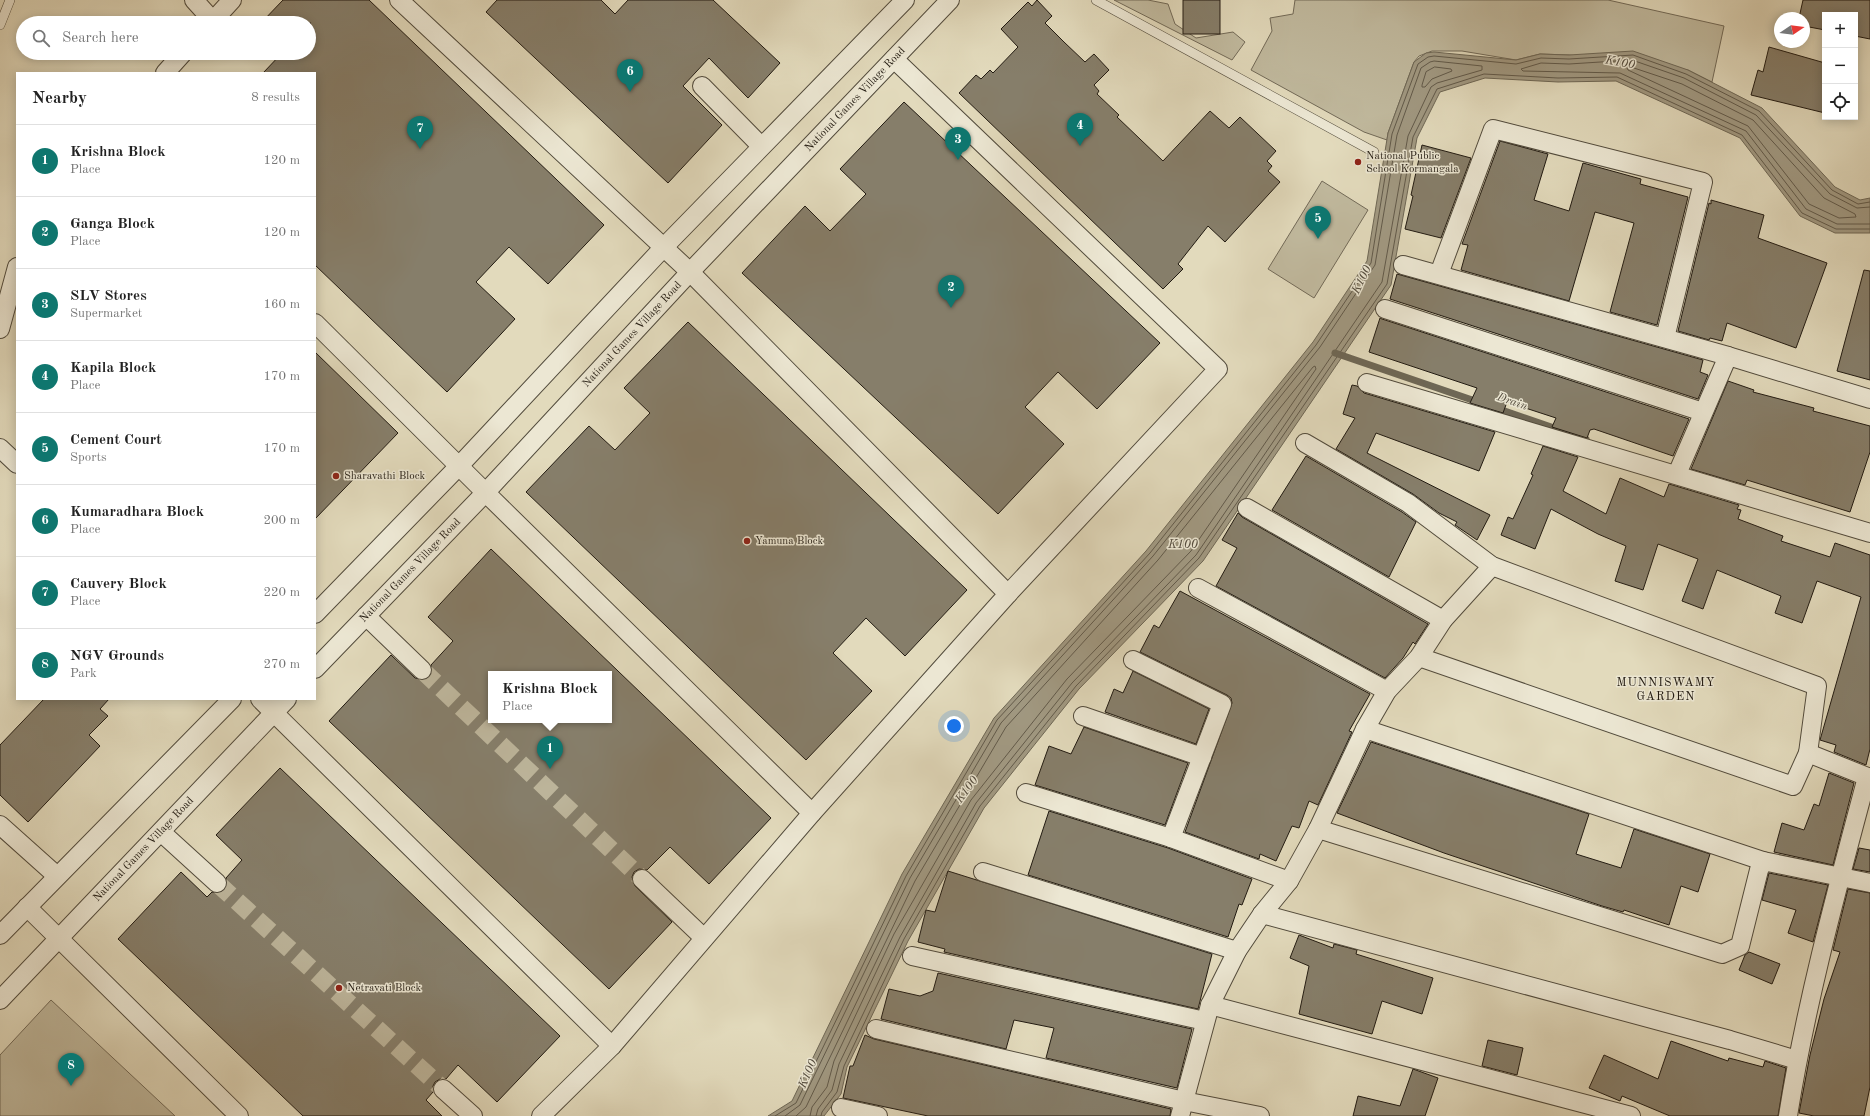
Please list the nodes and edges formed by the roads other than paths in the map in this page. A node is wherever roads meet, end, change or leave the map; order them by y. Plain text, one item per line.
1 (10, 0) edge
2 (194, 0) edge
3 (232, 0) edge
4 (399, 0) edge
5 (905, 0) edge
6 (950, 0) edge
7 (1096, 0) edge
8 (207, 16) edge
9 (217, 16) edge
10 (0, 25) edge
11 (894, 59) junction
12 (177, 60) edge
13 (166, 72) edge
14 (702, 86) dead end
15 (761, 146) junction
16 (1374, 152) dead end
17 (663, 248) junction
18 (1403, 265) dead end
19 (16, 271) edge
20 (690, 272) junction
21 (1439, 274) junction
22 (1385, 309) dead end
23 (316, 324) edge
24 (0, 329) edge
25 (1666, 338) junction
26 (1728, 356) junction
27 (1367, 383) dead end
28 (1870, 399) edge
29 (1703, 412) junction
30 (1305, 442) dead end
31 (0, 448) edge
32 (16, 463) edge
33 (459, 466) junction
34 (1677, 474) junction
35 (486, 492) junction
36 (1246, 508) dead end
37 (1870, 533) edge
38 (1492, 566) junction
39 (1198, 588) dead end
40 (1008, 594) junction
41 (316, 613) edge
42 (366, 616) junction
43 (1443, 620) junction
44 (1419, 657) junction
45 (1133, 660) dead end
46 (316, 669) edge
47 (422, 670) tunnel mouth
48 (1387, 691) junction
49 (231, 700) edge
50 (261, 700) edge
51 (286, 700) edge
52 (273, 713) junction
53 (1083, 716) dead end
54 (1365, 729) junction
55 (1808, 752) junction
56 (1202, 757) junction
57 (1869, 778) edge
58 (1026, 793) dead end
59 (812, 813) junction
60 (0, 825) edge
61 (1318, 829) junction
62 (160, 832) junction
63 (1171, 838) junction
64 (1763, 861) junction
65 (982, 872) dead end
66 (57, 876) junction
67 (1840, 877) junction
68 (642, 879) tunnel mouth
69 (1289, 881) junction
70 (217, 883) tunnel mouth
71 (1870, 883) edge
72 (27, 908) junction
73 (1262, 914) junction
74 (0, 935) edge
75 (59, 938) junction
76 (704, 938) junction
77 (1237, 950) junction
78 (912, 956) dead end
79 (0, 1000) edge
80 (1207, 1013) junction
81 (876, 1029) dead end
82 (612, 1046) junction
83 (1797, 1060) junction
84 (443, 1088) tunnel mouth
85 (841, 1108) dead end
86 (1182, 1109) edge
87 (239, 1116) edge
88 (473, 1116) edge
89 (541, 1116) edge
90 (878, 1116) edge
91 (1260, 1116) edge
92 (1631, 1116) edge
93 (1788, 1116) edge

1 - 10 lane
2 - 8 street
3 - 9 street
4 - 17 street
5 - 15 street
6 - 11 street, National Games Village Road
7 - 16 lane
11 - 20 street, National Games Village Road
11 - 40 street
12 - 13 street
14 - 15 street
15 - 17 street
17 - 20 street
17 - 33 street
18 - 21 street
19 - 24 street
20 - 35 street, National Games Village Road
20 - 40 street
21 - 25 street
21 - 25 street
22 - 29 street
23 - 33 street
25 - 26 street
26 - 28 street
26 - 29 street
27 - 34 street
29 - 34 street
30 - 38 street
31 - 32 street
33 - 35 street
33 - 41 street
34 - 37 street
35 - 42 street, National Games Village Road
35 - 59 street
36 - 43 street
38 - 43 street
38 - 55 street
39 - 48 street
40 - 59 street
42 - 46 street, National Games Village Road
42 - 47 street
43 - 44 street
44 - 48 street
44 - 55 street
45 - 56 street
48 - 54 street
49 - 66 street
50 - 52 street
51 - 52 street, National Games Village Road
52 - 62 street, National Games Village Road
52 - 82 street
53 - 56 street
54 - 61 street
54 - 64 street
55 - 57 street
56 - 63 street
57 - 67 street
58 - 63 street
59 - 76 street
60 - 66 street
61 - 64 street
61 - 69 street
62 - 70 street
62 - 75 street, National Games Village Road
63 - 69 street
64 - 67 street
65 - 77 street
66 - 72 street
67 - 71 street
67 - 83 street
68 - 76 street
69 - 73 street
72 - 74 street
72 - 75 street
73 - 77 street
73 - 83 street
75 - 79 street, National Games Village Road
75 - 87 street
76 - 82 street
77 - 80 street
78 - 80 street
80 - 86 street
80 - 92 street
81 - 86 street
82 - 89 street
83 - 93 street
84 - 88 street
85 - 90 street
86 - 91 street

